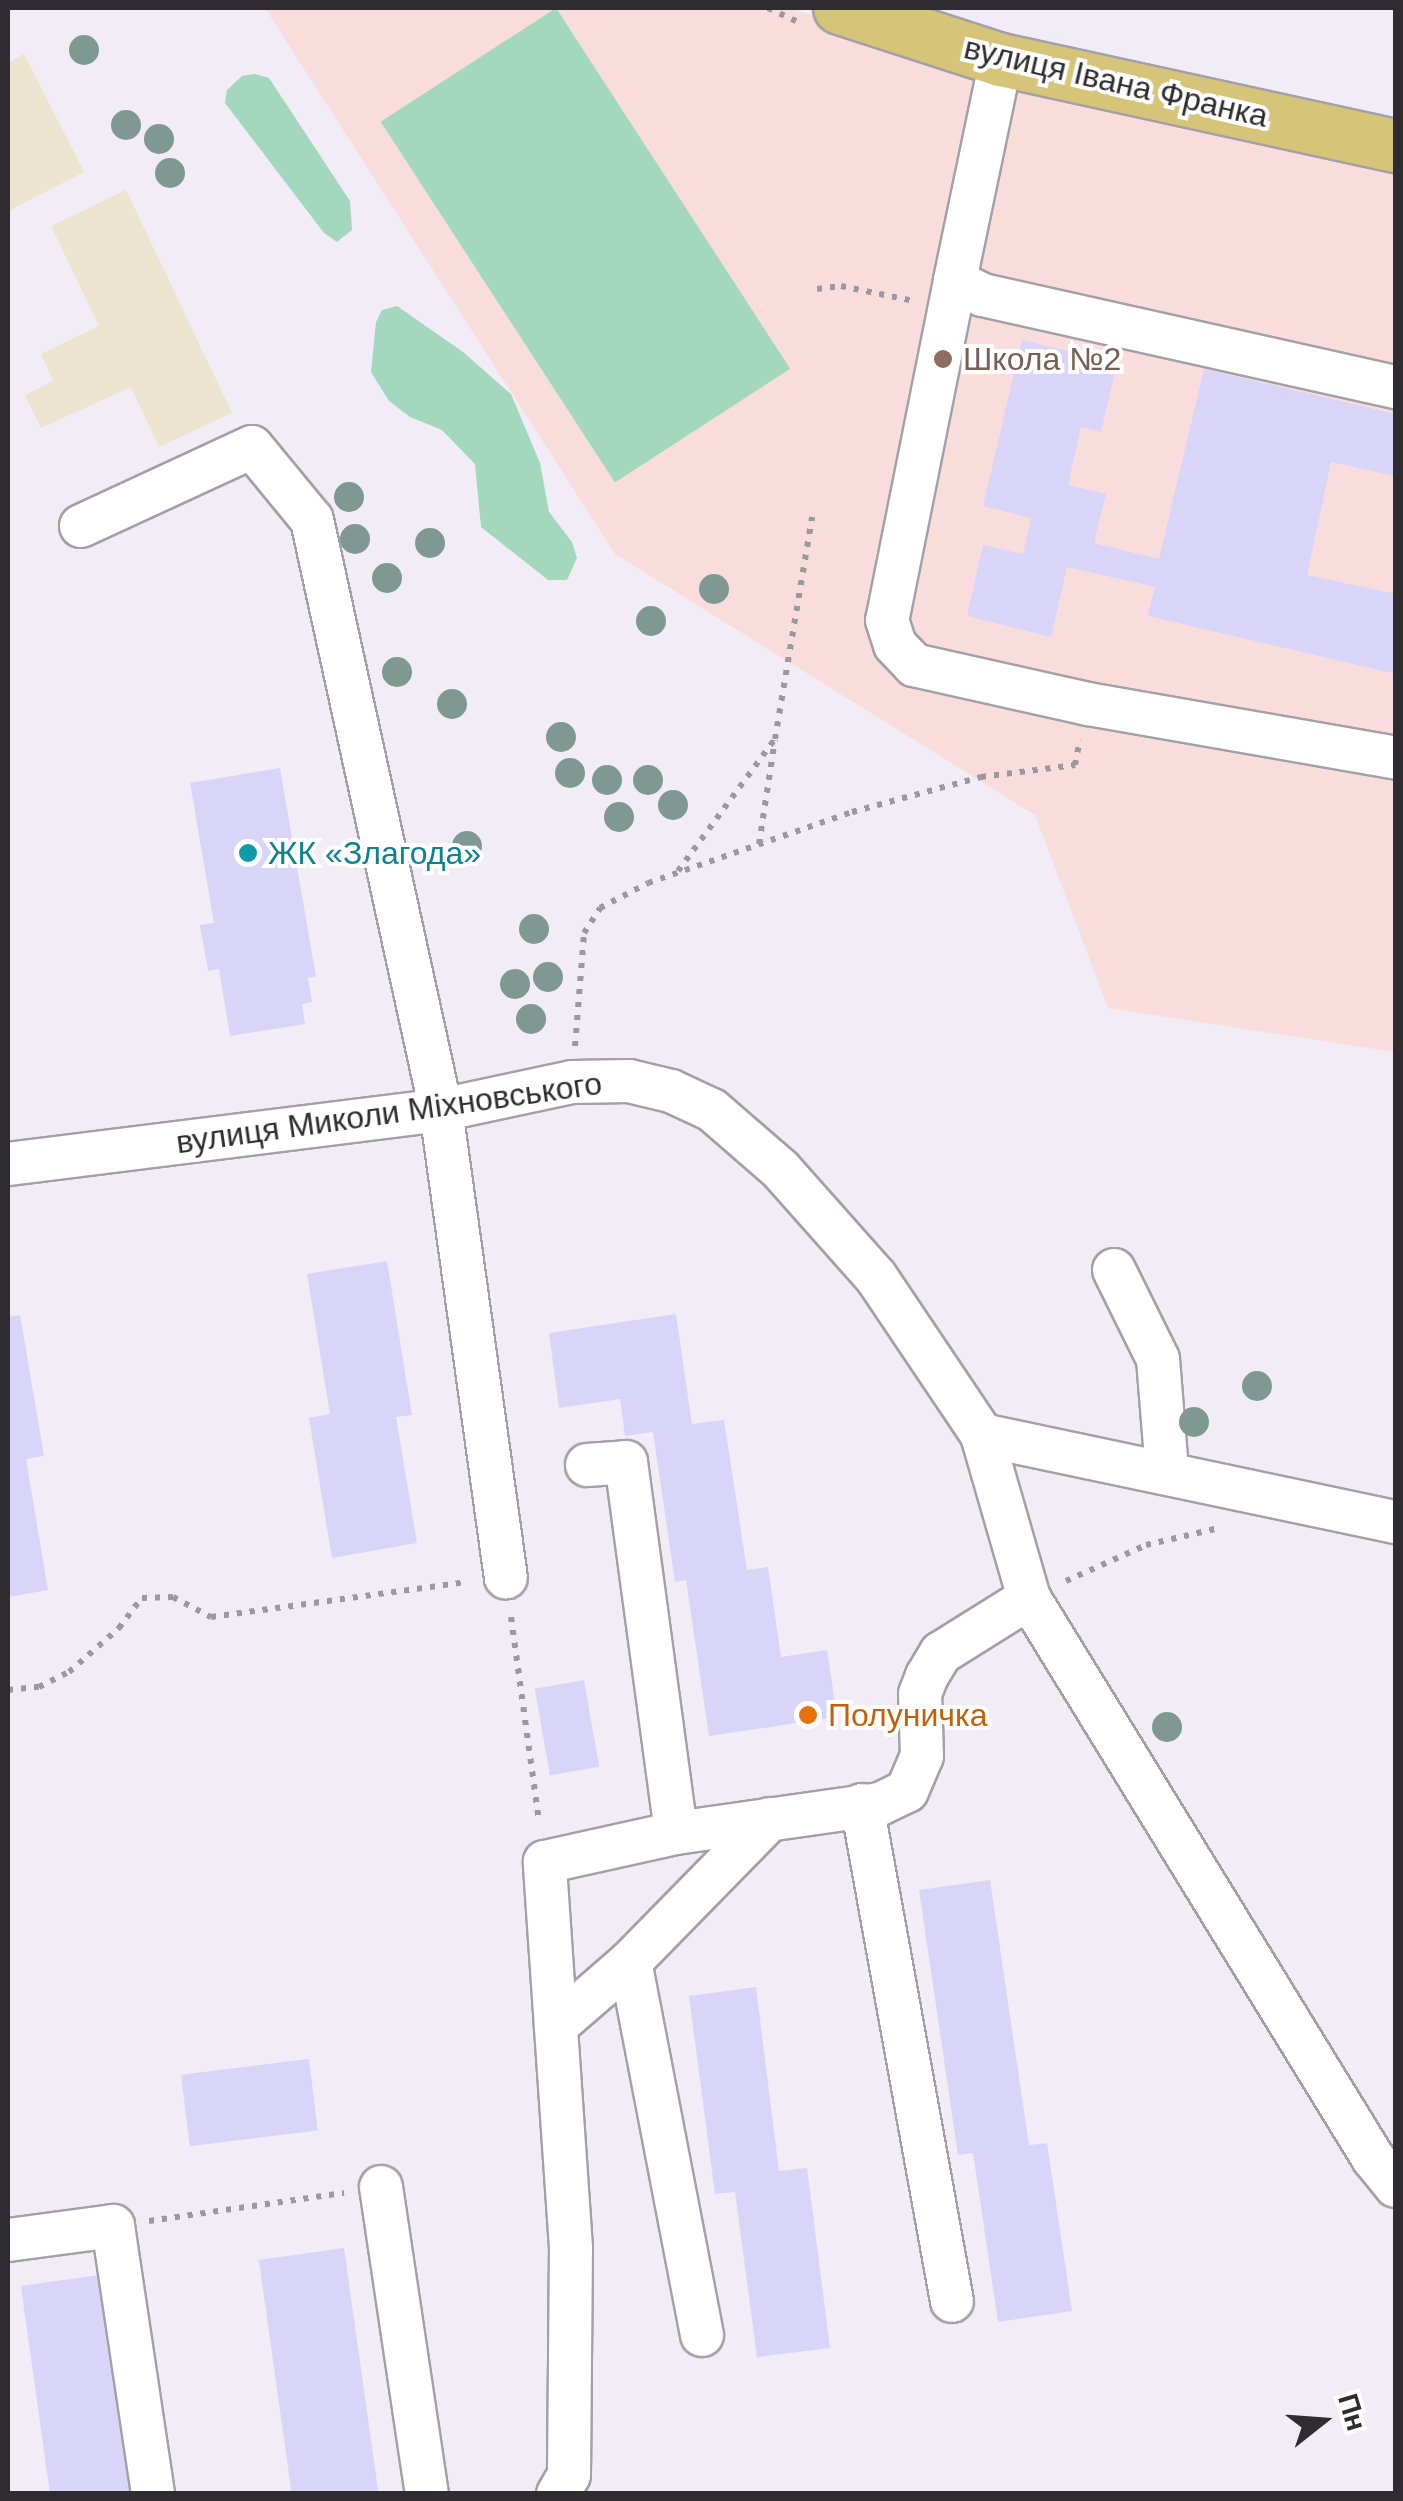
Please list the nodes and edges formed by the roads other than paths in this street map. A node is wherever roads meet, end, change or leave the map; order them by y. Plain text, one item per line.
1 (840, 8) edge
2 (1002, 60) junction
3 (1396, 146) edge
4 (952, 295) junction
5 (1396, 387) edge
6 (81, 526) dead end
7 (1396, 758) edge
8 (440, 1110) junction
9 (8, 1164) edge
10 (1114, 1270) dead end
11 (982, 1435) junction
12 (587, 1465) dead end
13 (1167, 1471) junction
14 (1396, 1522) edge
15 (506, 1577) road end
16 (1029, 1598) junction
17 (862, 1805) junction
18 (770, 1820) junction
19 (676, 1833) junction
20 (630, 1962) junction
21 (556, 2026) junction
22 (1396, 2186) edge
23 (381, 2187) road end
24 (8, 2240) edge
25 (952, 2301) dead end
26 (702, 2336) dead end
27 (152, 2494) edge
28 (426, 2494) edge
29 (558, 2494) edge

1 - 2 main road, вулиця Івана Франка
2 - 3 main road, вулиця Івана Франка
2 - 4 street
4 - 5 street
4 - 7 street
6 - 8 street
8 - 9 street, вулиця Миколи Міхновського
8 - 11 street, вулиця Миколи Міхновського
8 - 15 street
10 - 13 street
11 - 13 street
11 - 16 street, вулиця Миколи Міхновського
12 - 19 street
13 - 14 street
16 - 17 street
16 - 22 street, вулиця Миколи Міхновського
17 - 18 street
17 - 25 street
18 - 19 street
18 - 20 street
19 - 21 street
20 - 21 street
20 - 26 street
21 - 29 street
23 - 28 street
24 - 27 street

